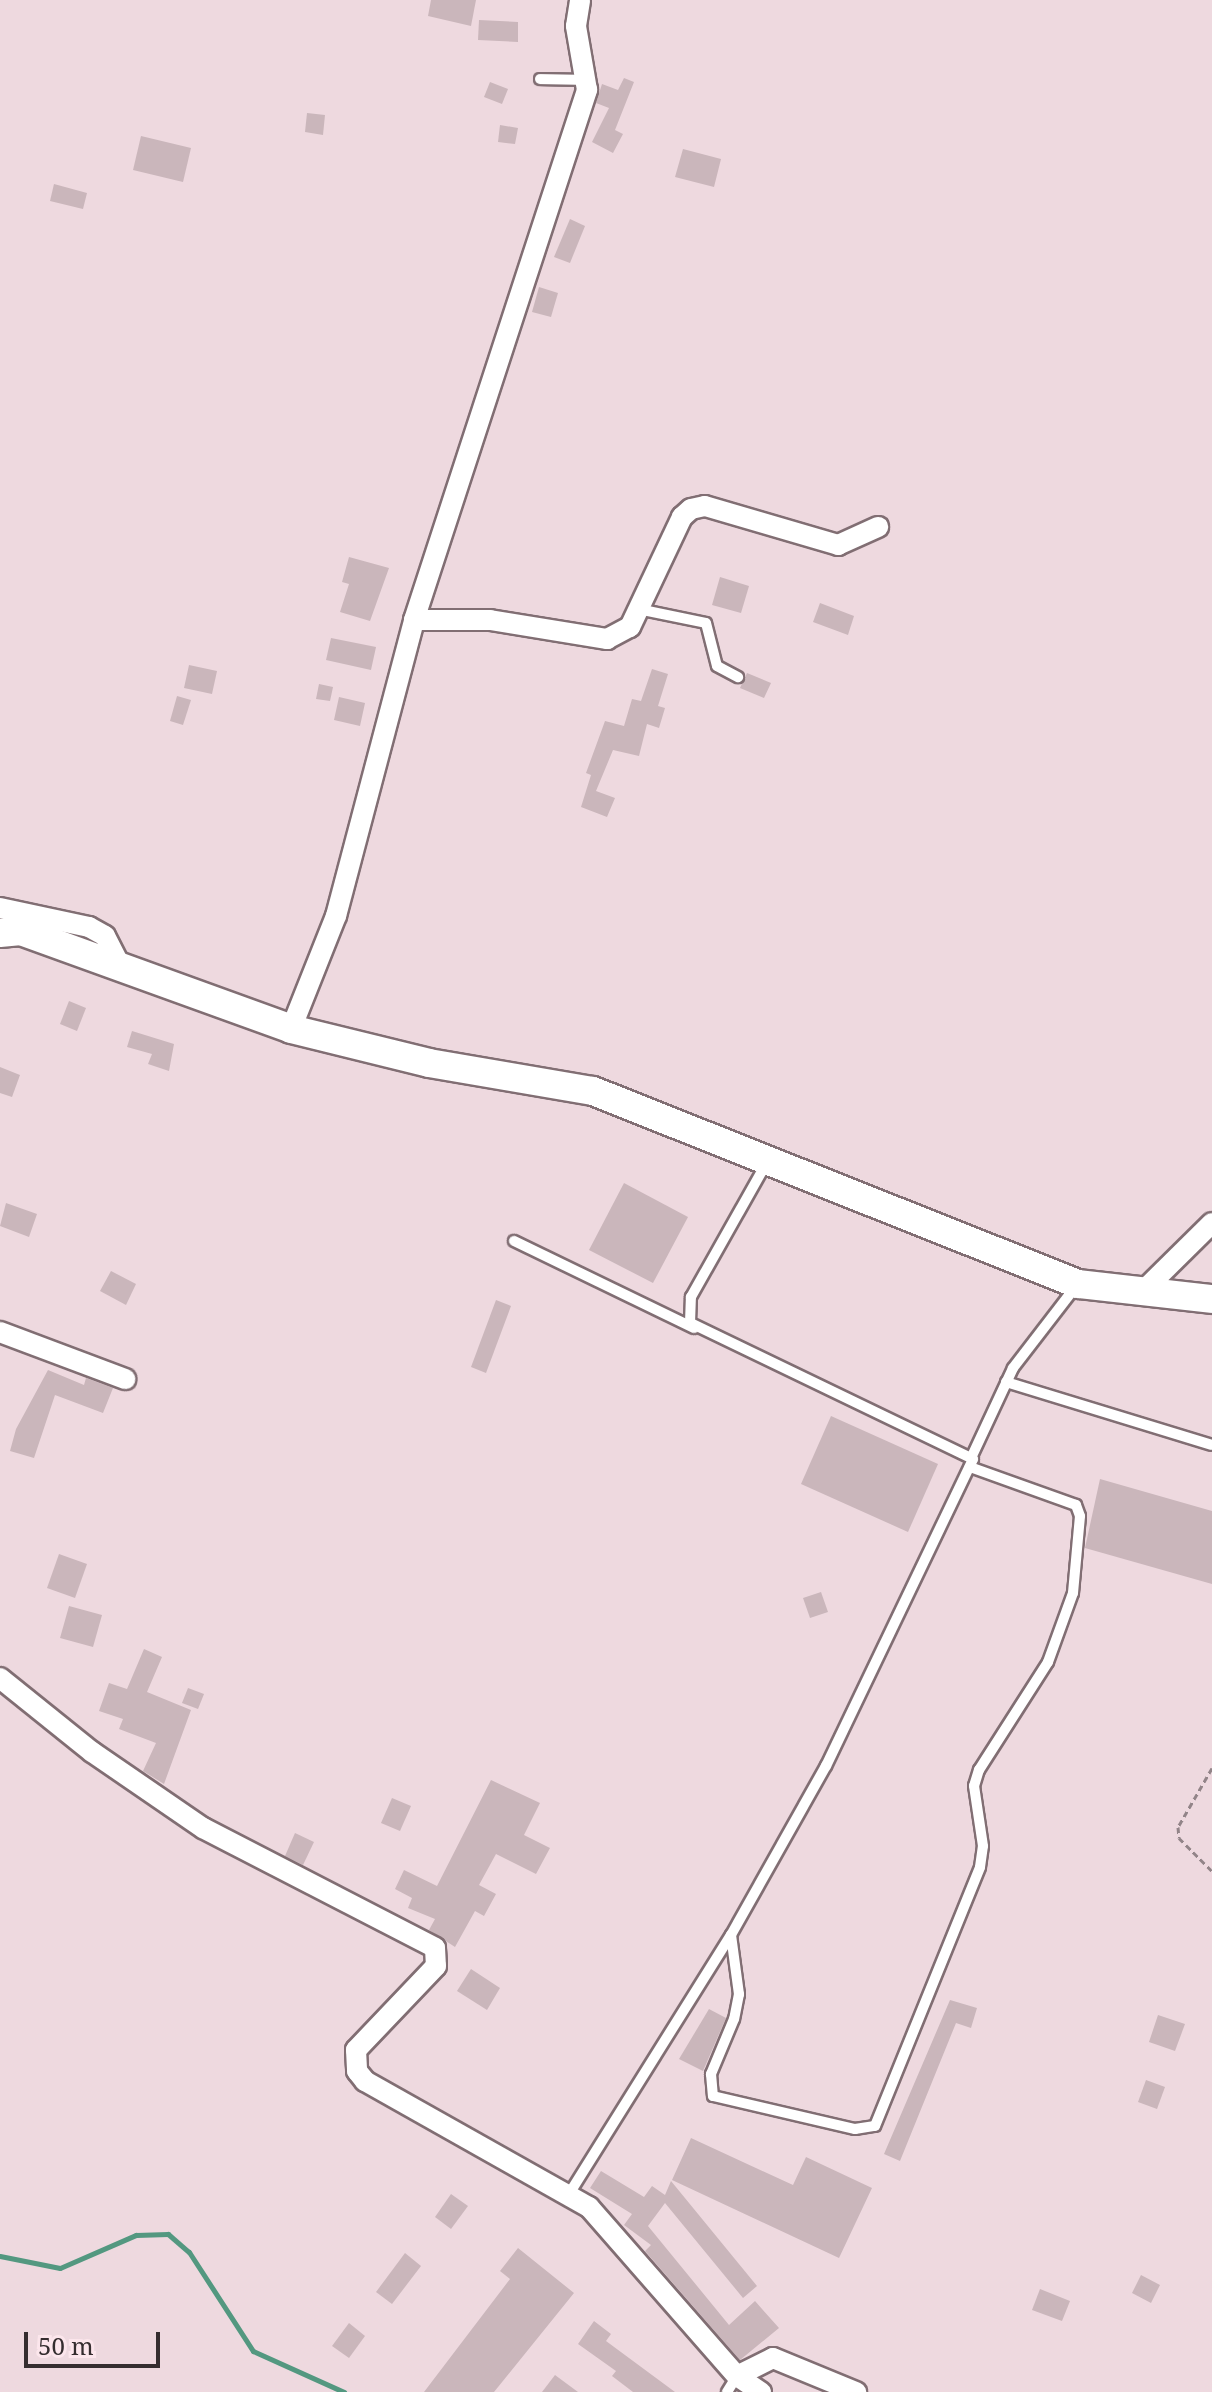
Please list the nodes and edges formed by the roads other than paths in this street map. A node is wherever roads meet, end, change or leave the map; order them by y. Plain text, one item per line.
1 (580, 0) edge
2 (540, 79) dead end
3 (586, 80) junction
4 (878, 527) dead end
5 (638, 609) junction
6 (414, 620) junction
7 (738, 677) dead end
8 (0, 908) edge
9 (0, 933) edge
10 (121, 968) junction
11 (291, 1029) junction
12 (766, 1164) junction
13 (1212, 1223) edge
14 (514, 1241) dead end
15 (1078, 1284) junction
16 (1140, 1294) junction
17 (1212, 1299) edge
18 (695, 1328) junction
19 (0, 1332) edge
20 (125, 1379) dead end
21 (1006, 1382) junction
22 (1212, 1445) edge
23 (971, 1462) junction
24 (0, 1678) edge
25 (731, 1935) junction
26 (569, 2194) junction
27 (732, 2384) edge
28 (761, 2392) edge
29 (856, 2392) edge

1 - 3 street
2 - 3 lane
3 - 6 street
4 - 5 street
5 - 6 street
5 - 7 lane
6 - 11 street
8 - 10 street
9 - 10 street
10 - 11 street
11 - 12 street
12 - 15 street
12 - 18 lane
13 - 16 street
14 - 18 lane
15 - 16 street
15 - 21 lane
16 - 17 street
18 - 23 lane
19 - 20 street
21 - 22 lane
21 - 23 lane
23 - 25 lane
23 - 25 lane
24 - 26 street
25 - 26 lane
26 - 27 street
27 - 28 street
27 - 29 street

